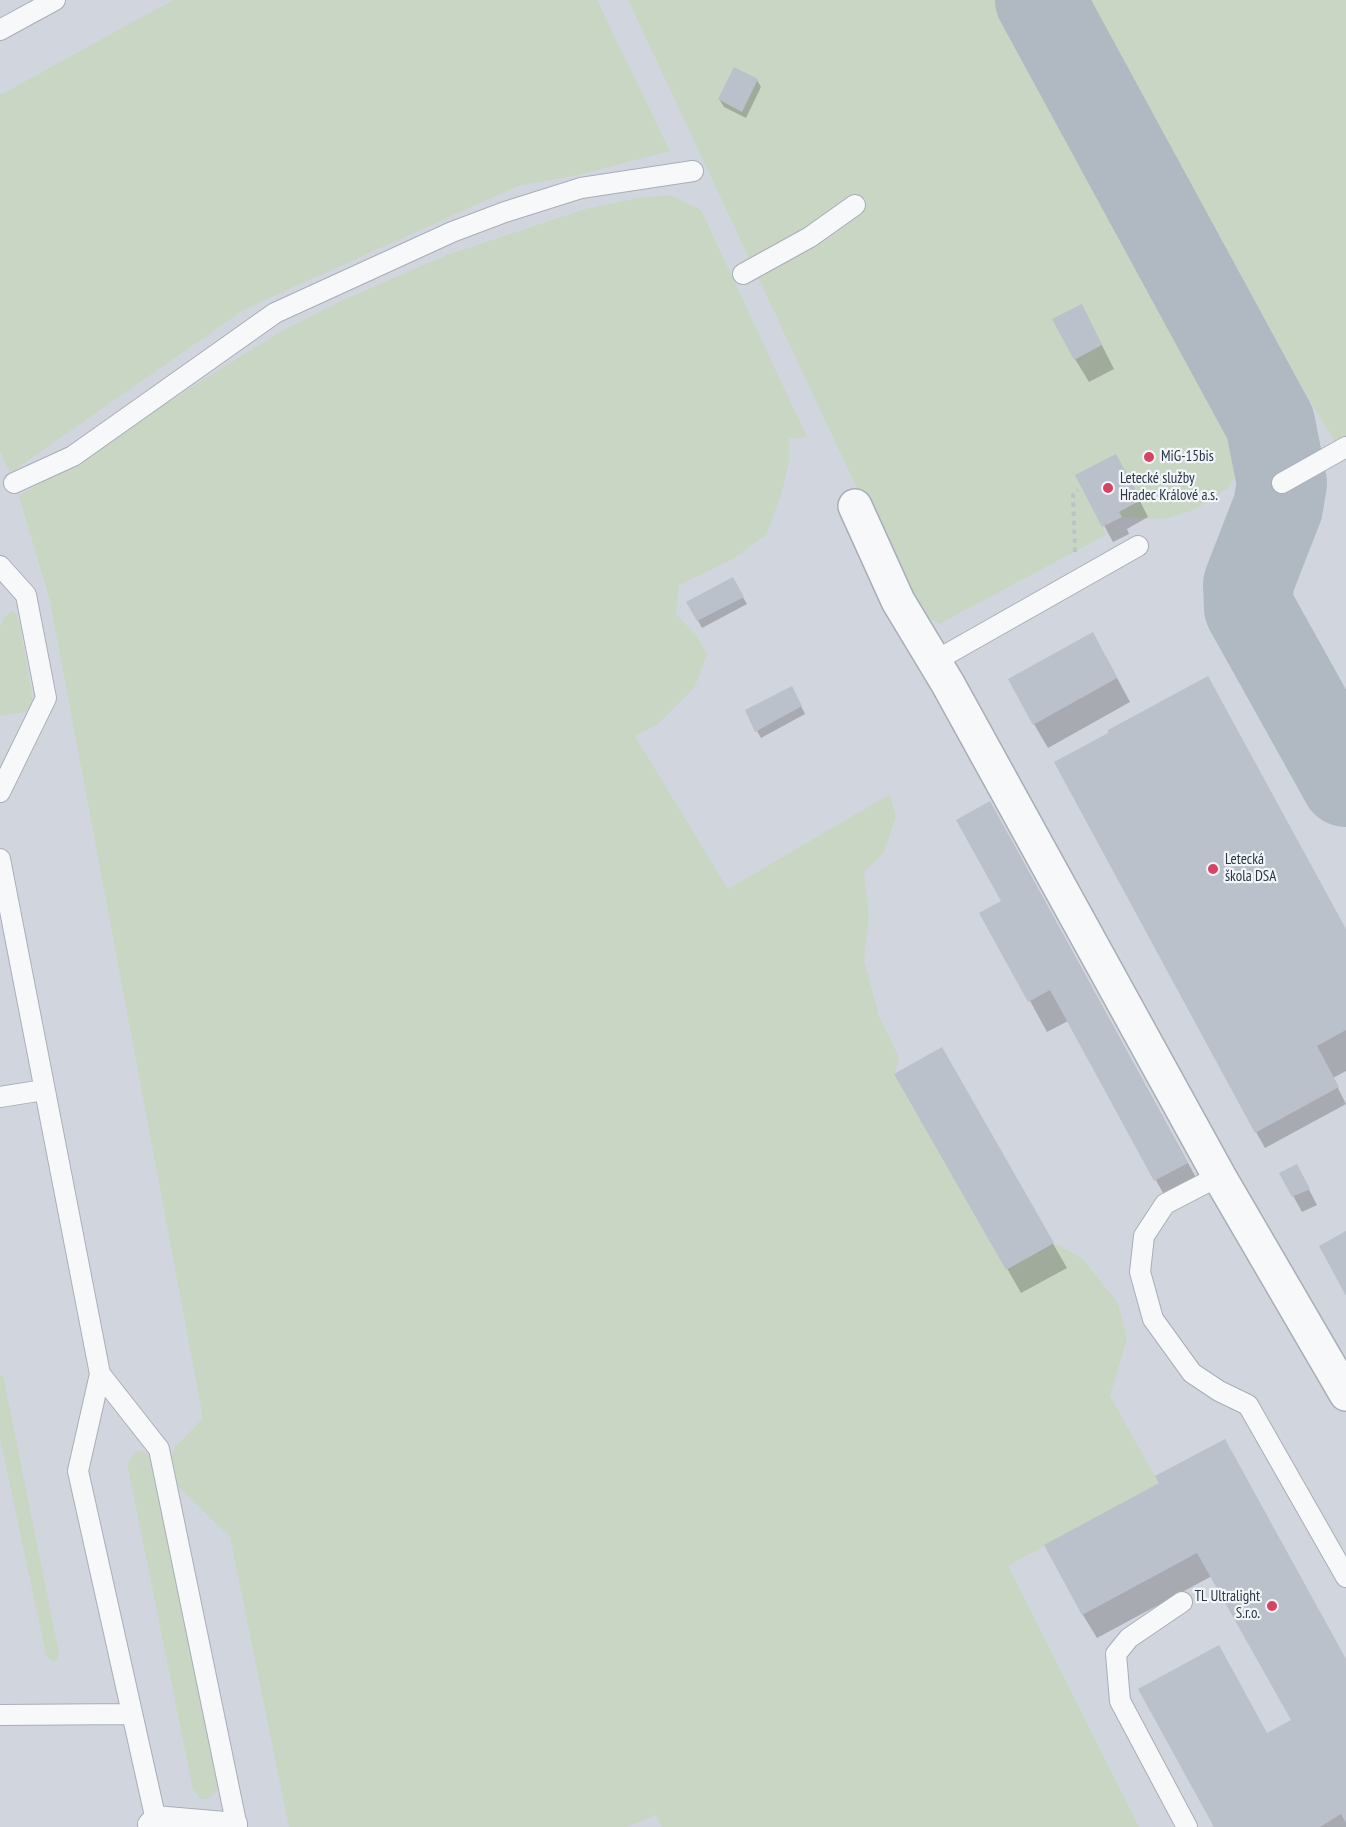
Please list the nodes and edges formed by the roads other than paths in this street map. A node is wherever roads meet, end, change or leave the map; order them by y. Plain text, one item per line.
1 (55, 0) edge
2 (0, 30) edge
3 (693, 171) dead end
4 (855, 205) dead end
5 (743, 274) dead end
6 (1346, 447) edge
7 (14, 483) dead end
8 (1282, 483) dead end
9 (855, 506) dead end
10 (1138, 546) dead end
11 (0, 566) edge
12 (935, 661) junction
13 (0, 792) edge
14 (0, 862) edge
15 (44, 1090) junction
16 (0, 1097) edge
17 (1219, 1176) junction
18 (100, 1374) junction
19 (1346, 1394) edge
20 (1346, 1577) edge
21 (1182, 1602) dead end
22 (132, 1714) junction
23 (0, 1715) edge
24 (153, 1823) edge
25 (237, 1825) edge
26 (1187, 1827) edge

1 - 2 lane
3 - 7 lane
4 - 5 lane
6 - 8 lane
9 - 12 street
10 - 12 lane
11 - 13 lane
12 - 17 street
14 - 15 lane
15 - 16 lane
15 - 18 lane
17 - 19 street
17 - 20 lane
18 - 22 lane
18 - 25 lane
21 - 26 lane
22 - 23 lane
22 - 24 lane
24 - 25 lane

